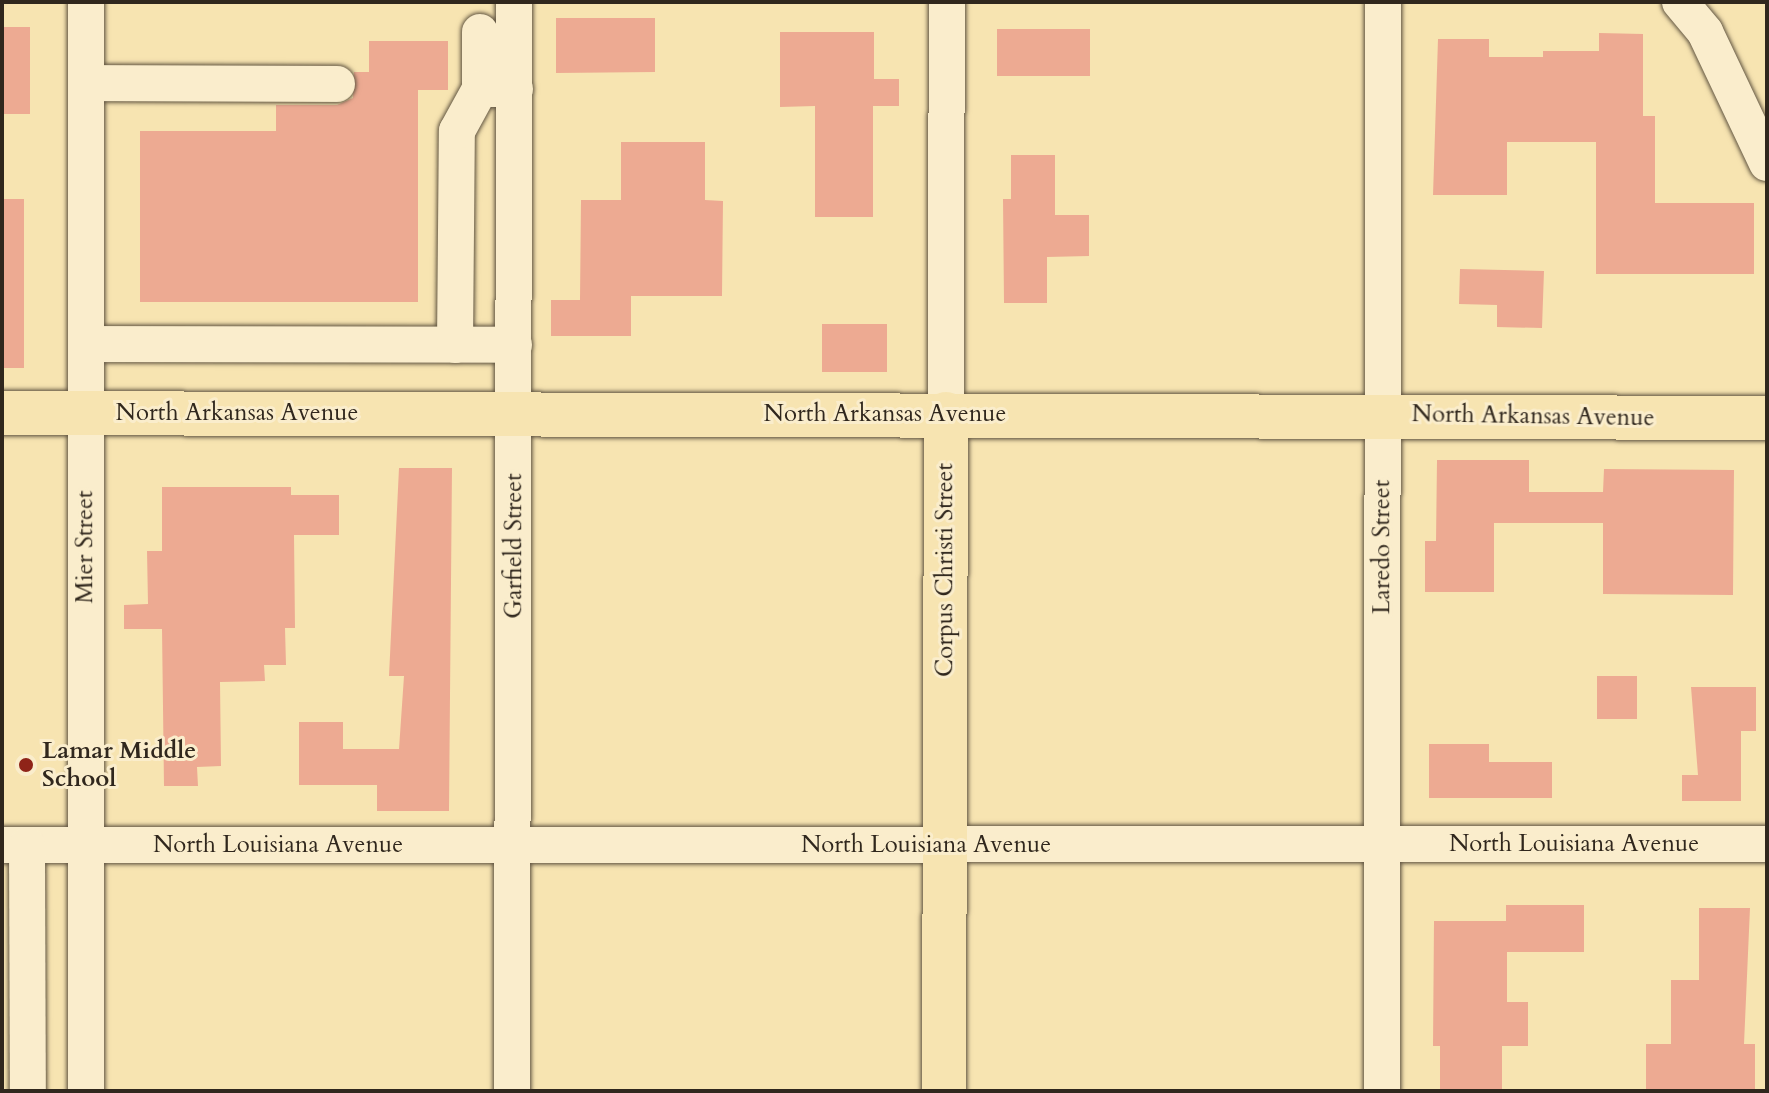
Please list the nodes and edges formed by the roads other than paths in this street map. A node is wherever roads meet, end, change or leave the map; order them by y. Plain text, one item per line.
1 (86, 2) edge
2 (514, 2) edge
3 (947, 2) edge
4 (1383, 2) edge
5 (1680, 2) edge
6 (480, 32) dead end
7 (86, 83) junction
8 (337, 84) dead end
9 (497, 89) junction
10 (1767, 163) edge
11 (86, 344) junction
12 (455, 345) junction
13 (514, 345) junction
14 (2, 413) edge
15 (86, 413) junction
16 (514, 414) junction
17 (946, 414) junction
18 (1382, 415) junction
19 (1767, 418) edge
20 (1382, 844) junction
21 (1767, 844) edge
22 (15, 845) edge
23 (85, 845) junction
24 (513, 845) junction
25 (945, 845) junction
26 (28, 1091) edge
27 (86, 1091) edge
28 (512, 1091) edge
29 (944, 1091) edge
30 (1382, 1091) edge

1 - 7 street, Mier Street
2 - 9 street, Garfield Street
3 - 17 street, Corpus Christi Street
4 - 18 street, Laredo Street
5 - 10 street
6 - 9 street
7 - 8 street
7 - 11 street, Mier Street
9 - 12 street
9 - 13 street, Garfield Street
11 - 12 street
11 - 15 street, Mier Street
12 - 13 street
13 - 16 street, Garfield Street
14 - 15 main road, North Arkansas Avenue
15 - 16 main road, North Arkansas Avenue
15 - 23 street, Mier Street
16 - 17 main road, North Arkansas Avenue
16 - 24 street, Garfield Street
17 - 18 main road, North Arkansas Avenue
17 - 25 main road, Corpus Christi Street
18 - 19 main road, North Arkansas Avenue
18 - 20 street, Laredo Street
20 - 21 street, North Louisiana Avenue
20 - 25 street, North Louisiana Avenue
20 - 30 street, Laredo Street
22 - 23 street, North Louisiana Avenue
22 - 26 street
23 - 24 street, North Louisiana Avenue
23 - 27 street, Mier Street
24 - 25 street, North Louisiana Avenue
24 - 28 street, Garfield Street
25 - 29 main road, Corpus Christi Street

